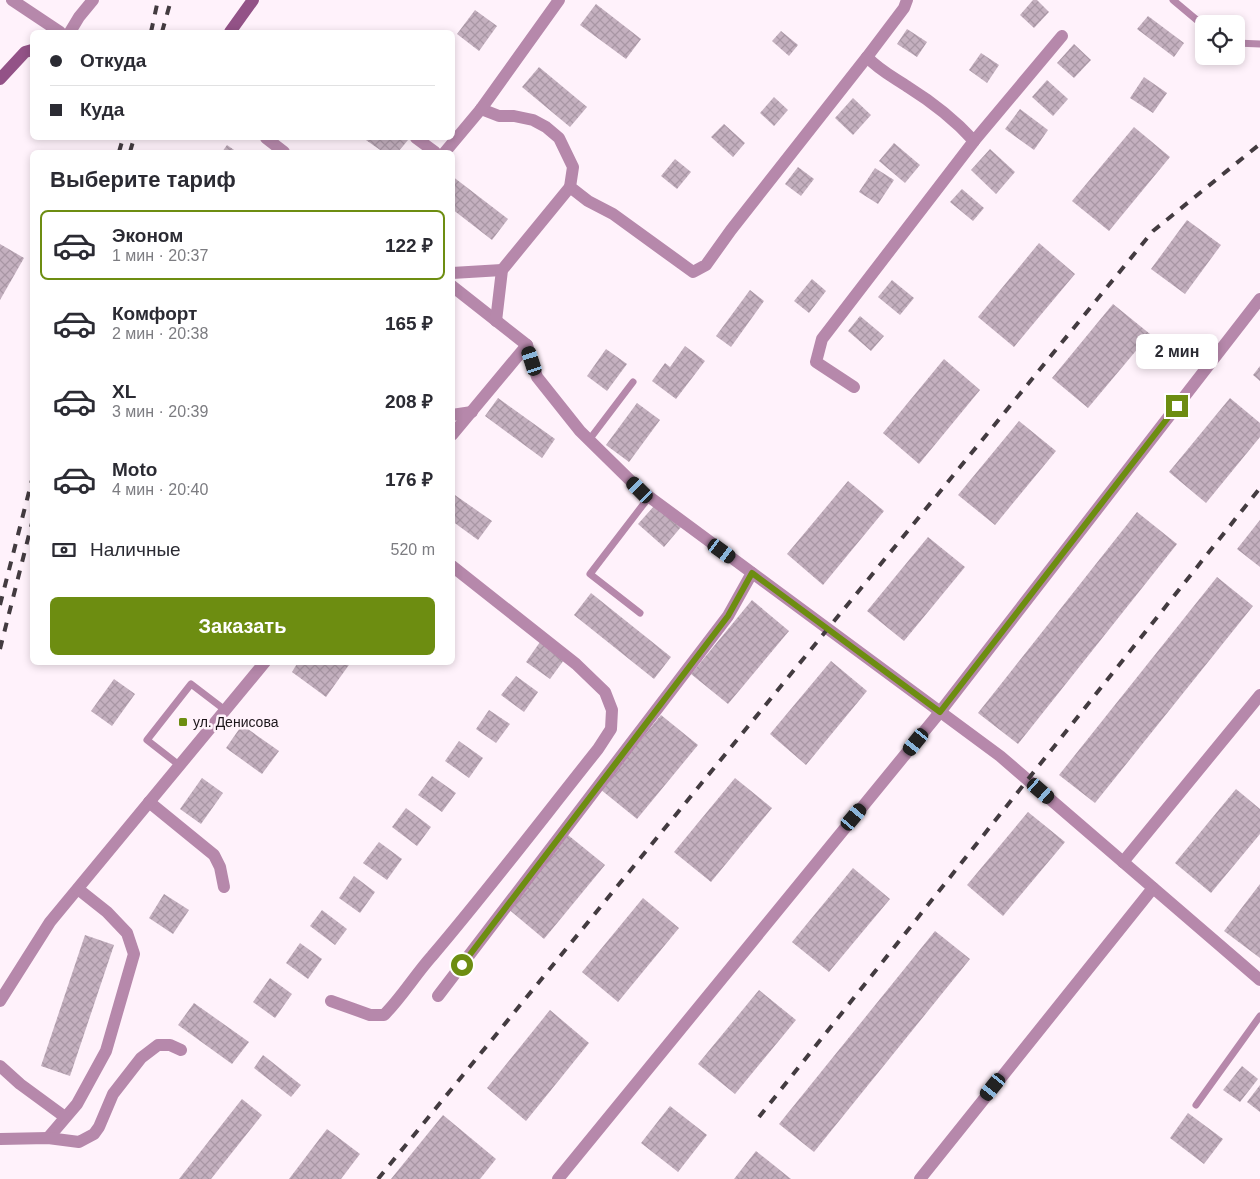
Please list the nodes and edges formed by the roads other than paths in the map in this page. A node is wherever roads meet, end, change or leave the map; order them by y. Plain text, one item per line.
1 (12, 0) edge
2 (93, 0) edge
3 (253, 0) edge
4 (559, 0) edge
5 (906, 0) edge
6 (1173, 0) edge
7 (1195, 18) edge
8 (57, 30) edge
9 (71, 30) edge
10 (231, 30) edge
11 (1062, 36) dead end
12 (1245, 43) edge
13 (1260, 44) edge
14 (30, 51) edge
15 (867, 57) junction
16 (0, 79) edge
17 (481, 109) junction
18 (269, 140) edge
19 (419, 140) edge
20 (974, 141) junction
21 (281, 150) edge
22 (432, 150) edge
23 (447, 150) edge
24 (570, 187) junction
25 (502, 270) junction
26 (455, 273) edge
27 (455, 288) edge
28 (1260, 299) edge
29 (496, 321) junction
30 (527, 345) junction
31 (633, 382) dead end
32 (854, 387) dead end
33 (472, 412) junction
34 (455, 415) edge
35 (455, 432) edge
36 (589, 440) junction
37 (649, 497) junction
38 (455, 568) edge
39 (752, 573) junction
40 (640, 613) dead end
41 (262, 665) edge
42 (1260, 695) edge
43 (225, 710) junction
44 (940, 712) junction
45 (179, 765) junction
46 (149, 802) junction
47 (1123, 862) junction
48 (224, 887) dead end
49 (1153, 888) junction
50 (78, 890) junction
51 (1260, 980) edge
52 (438, 996) dead end
53 (0, 1001) edge
54 (331, 1001) dead end
55 (1260, 1016) edge
56 (181, 1050) dead end
57 (0, 1066) edge
58 (1196, 1105) dead end
59 (65, 1117) junction
60 (0, 1127) edge
61 (48, 1138) junction
62 (4, 1139) edge
63 (558, 1179) edge
64 (920, 1179) edge

1 - 8 street
2 - 9 street
3 - 10 main road
4 - 17 street
5 - 15 street
6 - 7 lane
11 - 20 street
12 - 13 lane
14 - 16 main road
15 - 20 street
15 - 24 street
17 - 23 street
17 - 24 street
18 - 21 street
19 - 22 street
20 - 32 street
24 - 25 street
25 - 26 street
25 - 29 street
27 - 29 street
28 - 44 street
29 - 30 street
30 - 33 street
30 - 36 street
31 - 36 lane
33 - 34 street
33 - 35 street
36 - 37 street
37 - 39 street
37 - 40 lane
38 - 54 street
39 - 44 street
39 - 52 street
41 - 43 street
42 - 47 street
43 - 45 street
43 - 45 lane
44 - 47 street
44 - 63 street
45 - 46 street
46 - 48 street
46 - 50 street
47 - 49 street
49 - 51 street
49 - 64 street
50 - 53 street
50 - 59 street
55 - 58 lane
56 - 61 street
57 - 59 street
59 - 61 street
60 - 62 street
61 - 62 street

